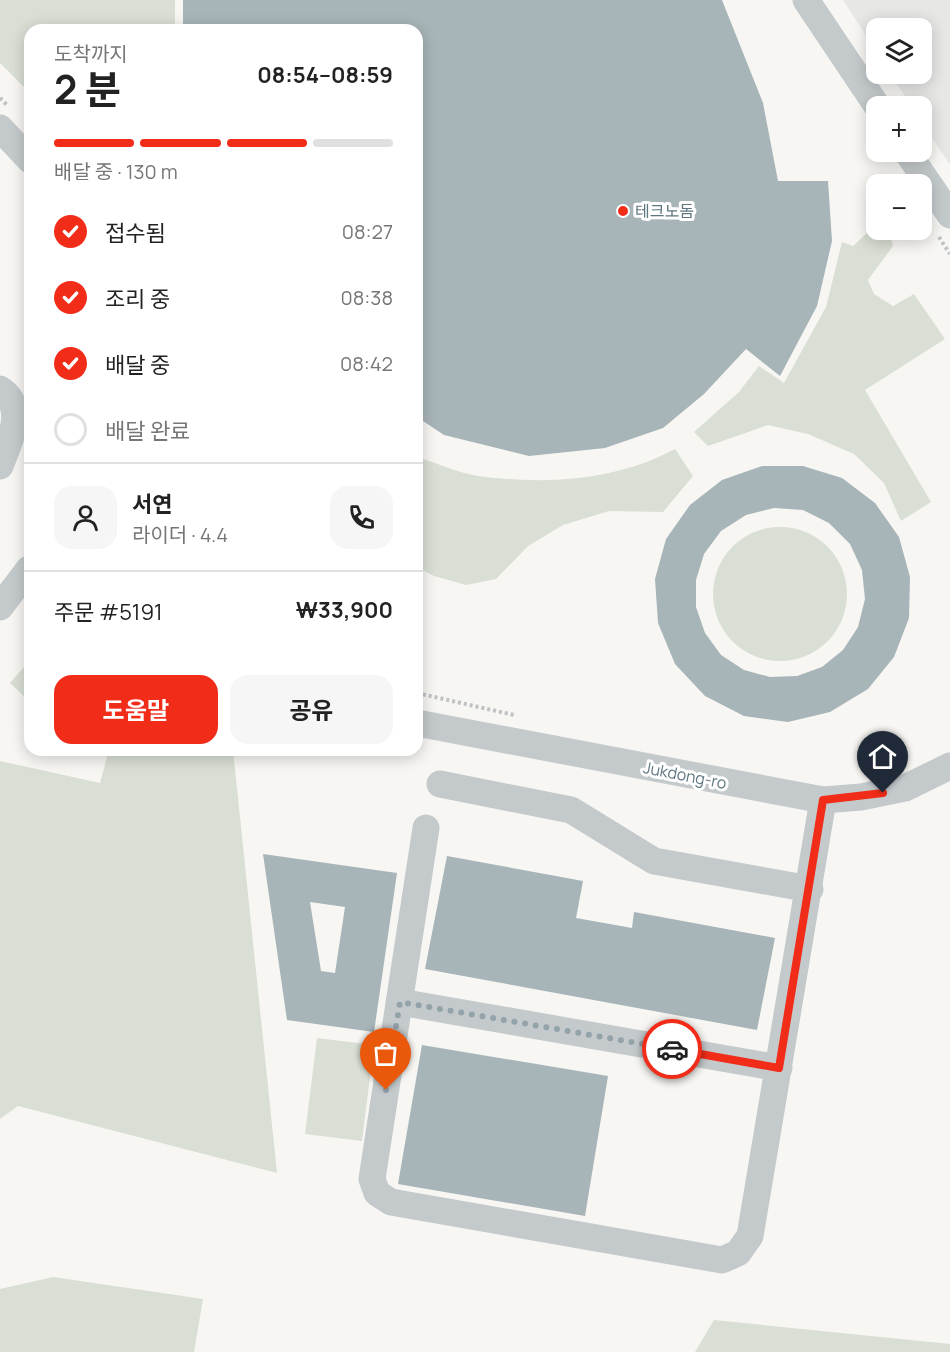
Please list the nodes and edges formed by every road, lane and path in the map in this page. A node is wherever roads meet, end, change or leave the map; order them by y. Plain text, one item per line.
1 (806, 0) edge
2 (870, 96) edge
3 (0, 128) edge
4 (24, 154) edge
5 (915, 162) edge
6 (950, 215) edge
7 (0, 389) edge
8 (0, 466) edge
9 (24, 575) edge
10 (3, 598) edge
11 (423, 694) edge
12 (524, 720) dead end
13 (423, 724) edge
14 (950, 766) edge
15 (440, 784) dead end
16 (823, 800) junction
17 (426, 828) dead end
18 (810, 889) junction
19 (400, 1002) junction
20 (779, 1068) junction

1 - 2 street
3 - 4 street
5 - 6 street
7 - 8 street
9 - 10 street
11 - 12 path
13 - 16 street, Jukdong-ro
14 - 16 street, Jukdong-ro
15 - 18 street
16 - 18 street
17 - 19 street
18 - 20 street
19 - 20 street
19 - 20 street

